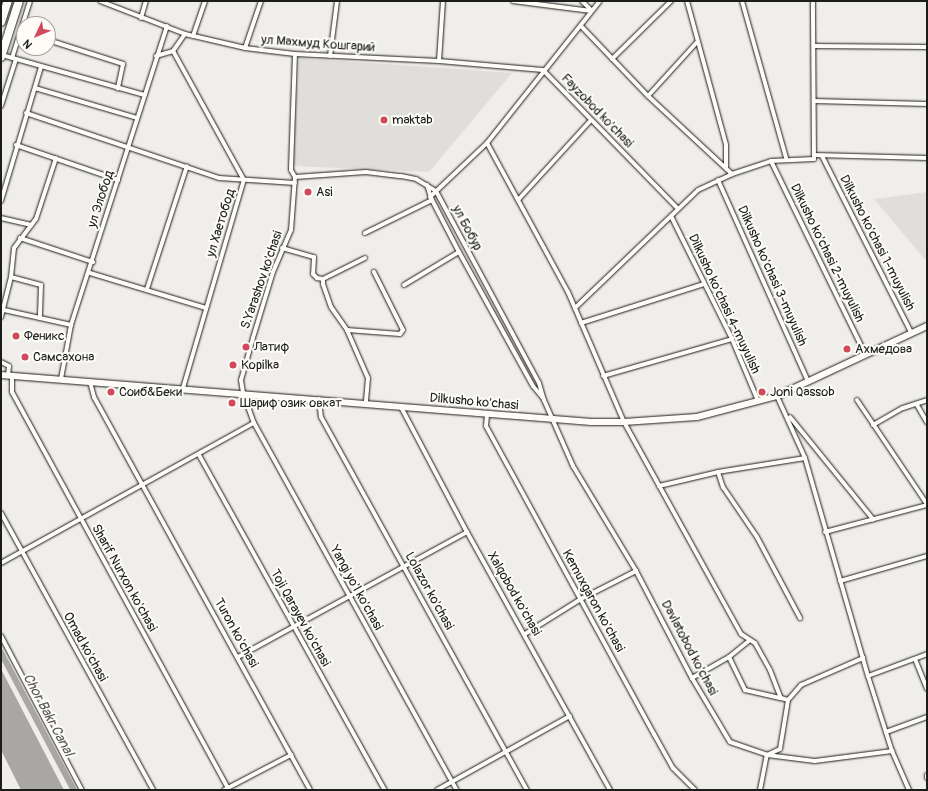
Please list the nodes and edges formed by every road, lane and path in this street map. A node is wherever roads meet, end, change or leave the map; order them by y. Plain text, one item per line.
1 (8, 1) edge
2 (19, 1) edge
3 (30, 1) edge
4 (100, 1) edge
5 (146, 1) edge
6 (205, 1) edge
7 (261, 1) edge
8 (337, 1) edge
9 (443, 1) edge
10 (513, 1) edge
11 (582, 1) edge
12 (600, 1) edge
13 (671, 1) edge
14 (687, 1) edge
15 (742, 1) edge
16 (813, 1) edge
17 (591, 11) junction
18 (26, 16) edge
19 (141, 18) junction
20 (1, 22) edge
21 (167, 26) junction
22 (581, 26) junction
23 (185, 34) junction
24 (193, 36) junction
25 (698, 41) junction
26 (56, 43) edge
27 (814, 46) junction
28 (927, 47) edge
29 (245, 48) junction
30 (16, 51) edge
31 (173, 51) junction
32 (295, 54) junction
33 (1, 56) edge
34 (156, 56) junction
35 (330, 56) junction
36 (14, 58) junction
37 (612, 59) junction
38 (439, 61) junction
39 (42, 67) junction
40 (543, 70) junction
41 (35, 88) junction
42 (118, 88) junction
43 (144, 95) junction
44 (648, 96) junction
45 (814, 101) junction
46 (927, 104) edge
47 (1, 106) edge
48 (26, 113) junction
49 (137, 118) junction
50 (591, 120) junction
51 (487, 143) junction
52 (16, 145) junction
53 (128, 148) junction
54 (815, 156) junction
55 (822, 156) junction
56 (56, 158) junction
57 (786, 158) junction
58 (927, 158) edge
59 (771, 161) junction
60 (187, 166) junction
61 (726, 168) junction
62 (732, 174) junction
63 (295, 177) junction
64 (118, 180) junction
65 (244, 180) junction
66 (718, 180) junction
67 (295, 182) junction
68 (427, 185) junction
69 (436, 191) junction
70 (431, 199) junction
71 (518, 200) junction
72 (1, 201) edge
73 (677, 208) junction
74 (671, 216) junction
75 (1, 218) edge
76 (31, 225) junction
77 (365, 233) dead end
78 (20, 238) junction
79 (282, 248) junction
80 (459, 252) junction
81 (365, 258) dead end
82 (92, 262) junction
83 (90, 272) junction
84 (374, 272) dead end
85 (11, 277) junction
86 (323, 279) junction
87 (704, 284) junction
88 (404, 285) dead end
89 (147, 289) junction
90 (206, 308) junction
91 (575, 308) junction
92 (4, 310) junction
93 (1, 317) edge
94 (40, 318) junction
95 (582, 323) junction
96 (71, 325) junction
97 (927, 326) edge
98 (347, 330) junction
99 (911, 332) junction
100 (732, 339) junction
101 (865, 354) junction
102 (1, 362) edge
103 (1, 375) edge
104 (10, 376) junction
105 (603, 376) junction
106 (61, 379) junction
107 (808, 381) junction
108 (90, 382) junction
109 (183, 388) junction
110 (243, 393) junction
111 (777, 396) junction
112 (319, 399) junction
113 (544, 400) junction
114 (857, 400) dead end
115 (927, 400) edge
116 (758, 402) junction
117 (366, 403) junction
118 (917, 405) junction
119 (401, 406) junction
120 (788, 414) junction
121 (487, 415) junction
122 (554, 419) junction
123 (624, 422) junction
124 (927, 422) edge
125 (254, 423) junction
126 (874, 425) junction
127 (199, 455) junction
128 (805, 458) junction
129 (718, 472) junction
130 (144, 486) junction
131 (659, 486) junction
132 (927, 505) edge
133 (1, 512) edge
134 (873, 519) junction
135 (81, 520) junction
136 (467, 532) junction
137 (825, 532) junction
138 (22, 552) junction
139 (927, 556) edge
140 (1, 563) edge
141 (404, 566) junction
142 (636, 571) junction
143 (840, 581) junction
144 (349, 595) junction
145 (581, 599) junction
146 (800, 618) dead end
147 (292, 625) junction
148 (525, 634) junction
149 (1, 636) edge
150 (750, 640) junction
151 (927, 654) edge
152 (238, 657) junction
153 (729, 657) junction
154 (863, 658) junction
155 (915, 659) junction
156 (868, 676) junction
157 (692, 678) junction
158 (927, 689) edge
159 (781, 698) junction
160 (788, 700) junction
161 (570, 716) junction
162 (927, 717) edge
163 (886, 732) junction
164 (506, 751) junction
165 (892, 751) junction
166 (291, 755) junction
167 (767, 755) junction
168 (452, 782) junction
169 (226, 789) edge
170 (82, 790) edge
171 (153, 790) edge
172 (310, 790) edge
173 (385, 790) edge
174 (437, 790) edge
175 (457, 790) edge
176 (527, 790) edge
177 (610, 790) edge
178 (695, 790) edge
179 (760, 790) edge
180 (909, 790) edge

1 - 20 highway
2 - 33 highway
3 - 18 street
4 - 19 street, ул Махмуд Кошгарий
5 - 19 street
6 - 24 street
7 - 29 street
8 - 35 street
9 - 38 street
10 - 17 street
11 - 17 street
12 - 17 street, Fayzobod ko'chasi
13 - 37 street
14 - 25 street
15 - 57 street
16 - 27 street
17 - 22 street, Fayzobod ko'chasi
19 - 21 street, ул Махмуд Кошгарий
21 - 23 street, ул Махмуд Кошгарий
21 - 34 street, ул Элобод
22 - 37 street
22 - 40 street, Fayzobod ko'chasi
23 - 24 street, ул Махмуд Кошгарий
23 - 31 street
24 - 29 street, ул Махмуд Кошгарий
25 - 44 street
25 - 61 street
26 - 42 street
27 - 28 street
27 - 45 street
29 - 32 street, ул Махмуд Кошгарий
30 - 36 street
31 - 34 street
31 - 65 street, ул Хаетобод
32 - 35 street, ул Махмуд Кошгарий
32 - 63 street, S.Yarashov ko'chasi
33 - 36 street
34 - 43 street, ул Элобод
35 - 38 street, ул Махмуд Кошгарий
36 - 39 street
36 - 47 street
37 - 44 street
38 - 40 street, ул Махмуд Кошгарий
39 - 41 street
39 - 42 street
40 - 50 street, Fayzobod ko'chasi
40 - 51 street
41 - 48 street
41 - 49 street
42 - 43 street
43 - 49 street, ул Элобод
44 - 61 street
45 - 46 street
45 - 54 street
48 - 52 street
48 - 53 street
49 - 53 street, ул Элобод
50 - 71 street
50 - 73 street, Fayzobod ko'chasi
51 - 69 street
51 - 71 street
52 - 56 street
52 - 72 street
53 - 60 street
53 - 64 street, ул Элобод
54 - 55 street
54 - 57 street
55 - 58 street
55 - 99 street, Dilkusho ko'chasi 1-muyulish
56 - 64 street
56 - 76 street
57 - 59 street
59 - 62 street
59 - 101 street, Dilkusho ko'chasi 2-muyulish
60 - 65 street
60 - 89 street
61 - 62 street
62 - 66 street
63 - 67 street, S.Yarashov ko'chasi
63 - 68 street
64 - 82 street, ул Элобод
65 - 67 street
65 - 90 street, ул Хаетобод
66 - 73 street
66 - 107 street, Dilkusho ko'chasi 3-muyulish
67 - 79 street, S.Yarashov ko'chasi
68 - 69 street
68 - 70 street
69 - 70 street
69 - 113 street, ул Бобур
70 - 77 street
70 - 80 street
71 - 91 street
73 - 74 street
74 - 87 street, Dilkusho ko'chasi 4-muyulish
74 - 91 street
75 - 76 street
76 - 78 street
78 - 82 street
78 - 85 street
79 - 86 street
79 - 110 street, S.Yarashov ko'chasi
80 - 88 street
80 - 113 street
81 - 86 street
82 - 83 street, ул Элобод
83 - 89 street
83 - 96 street, ул Элобод
84 - 98 street
85 - 92 street
85 - 94 street
86 - 98 street
87 - 95 street
87 - 100 street, Dilkusho ko'chasi 4-muyulish
89 - 90 street
90 - 109 street, ул Хаетобод
91 - 95 street
92 - 93 street
92 - 94 street
94 - 96 street
95 - 105 street
96 - 106 street, ул Элобод
97 - 99 street, Dilkusho ko'chasi
98 - 117 street
99 - 101 street, Dilkusho ko'chasi
100 - 105 street
100 - 116 street, Dilkusho ko'chasi 4-muyulish
101 - 107 street, Dilkusho ko'chasi
102 - 104 street
103 - 104 street, Dilkusho ko'chasi
104 - 106 street, Dilkusho ko'chasi
104 - 135 street, Sharif Nurxon ko'chasi
105 - 123 street
106 - 108 street, Dilkusho ko'chasi
107 - 111 street, Dilkusho ko'chasi
108 - 109 street, Dilkusho ko'chasi
108 - 130 street, Turon ko'chasi
109 - 110 street, Dilkusho ko'chasi
110 - 112 street, Dilkusho ko'chasi
110 - 125 street, Yangi yo'l ko'chasi
111 - 116 street, Dilkusho ko'chasi
111 - 120 street
112 - 117 street, Dilkusho ko'chasi
112 - 141 street, Lolazor ko'chasi
113 - 122 street, ул Бобур
114 - 126 street
115 - 118 street
116 - 123 street, Dilkusho ko'chasi
117 - 119 street, Dilkusho ko'chasi
118 - 124 street
118 - 126 street
119 - 121 street, Dilkusho ko'chasi
119 - 136 street, Xalqobod ko'chasi
120 - 128 street
120 - 134 street
121 - 122 street, Dilkusho ko'chasi
121 - 145 street, Kemuxgaron ko'chasi
122 - 123 street, Dilkusho ko'chasi
122 - 142 street, Davlatobod ko'chasi
123 - 131 street
125 - 127 street
125 - 144 street, Yangi yo'l ko'chasi
126 - 132 street
127 - 130 street
127 - 147 street, Toji Qarayev ko'chasi
128 - 129 street
128 - 137 street
129 - 131 street
129 - 146 street
130 - 135 street
130 - 152 street, Turon ko'chasi
131 - 150 street
132 - 134 street
133 - 138 street, Omad ko'chasi
134 - 137 street
135 - 138 street
135 - 169 street, Sharif Nurxon ko'chasi
136 - 141 street
136 - 148 street, Xalqobod ko'chasi
137 - 143 street
138 - 140 street
138 - 171 street, Omad ko'chasi
139 - 143 street
141 - 144 street
141 - 164 street, Lolazor ko'chasi
142 - 145 street
142 - 157 street, Davlatobod ko'chasi
143 - 154 street
144 - 147 street
144 - 168 street, Yangi yo'l ko'chasi
145 - 148 street
145 - 178 street, Kemuxgaron ko'chasi
147 - 152 street
147 - 173 street, Toji Qarayev ko'chasi
148 - 161 street, Xalqobod ko'chasi
149 - 170 street
150 - 153 street
150 - 159 street
151 - 155 street
152 - 166 street, Turon ko'chasi
153 - 157 street
153 - 159 street
154 - 156 street
154 - 160 street
155 - 156 street
155 - 158 street
156 - 163 street
157 - 167 street, Davlatobod ko'chasi
159 - 160 street
160 - 167 street
161 - 164 street
161 - 177 street, Xalqobod ko'chasi
162 - 163 street
163 - 165 street
164 - 168 street
164 - 176 street, Lolazor ko'chasi
165 - 167 street, Davlatobod ko'chasi
165 - 180 street
166 - 169 street
166 - 172 street, Turon ko'chasi
167 - 179 street
168 - 174 street
168 - 175 street, Yangi yo'l ko'chasi

